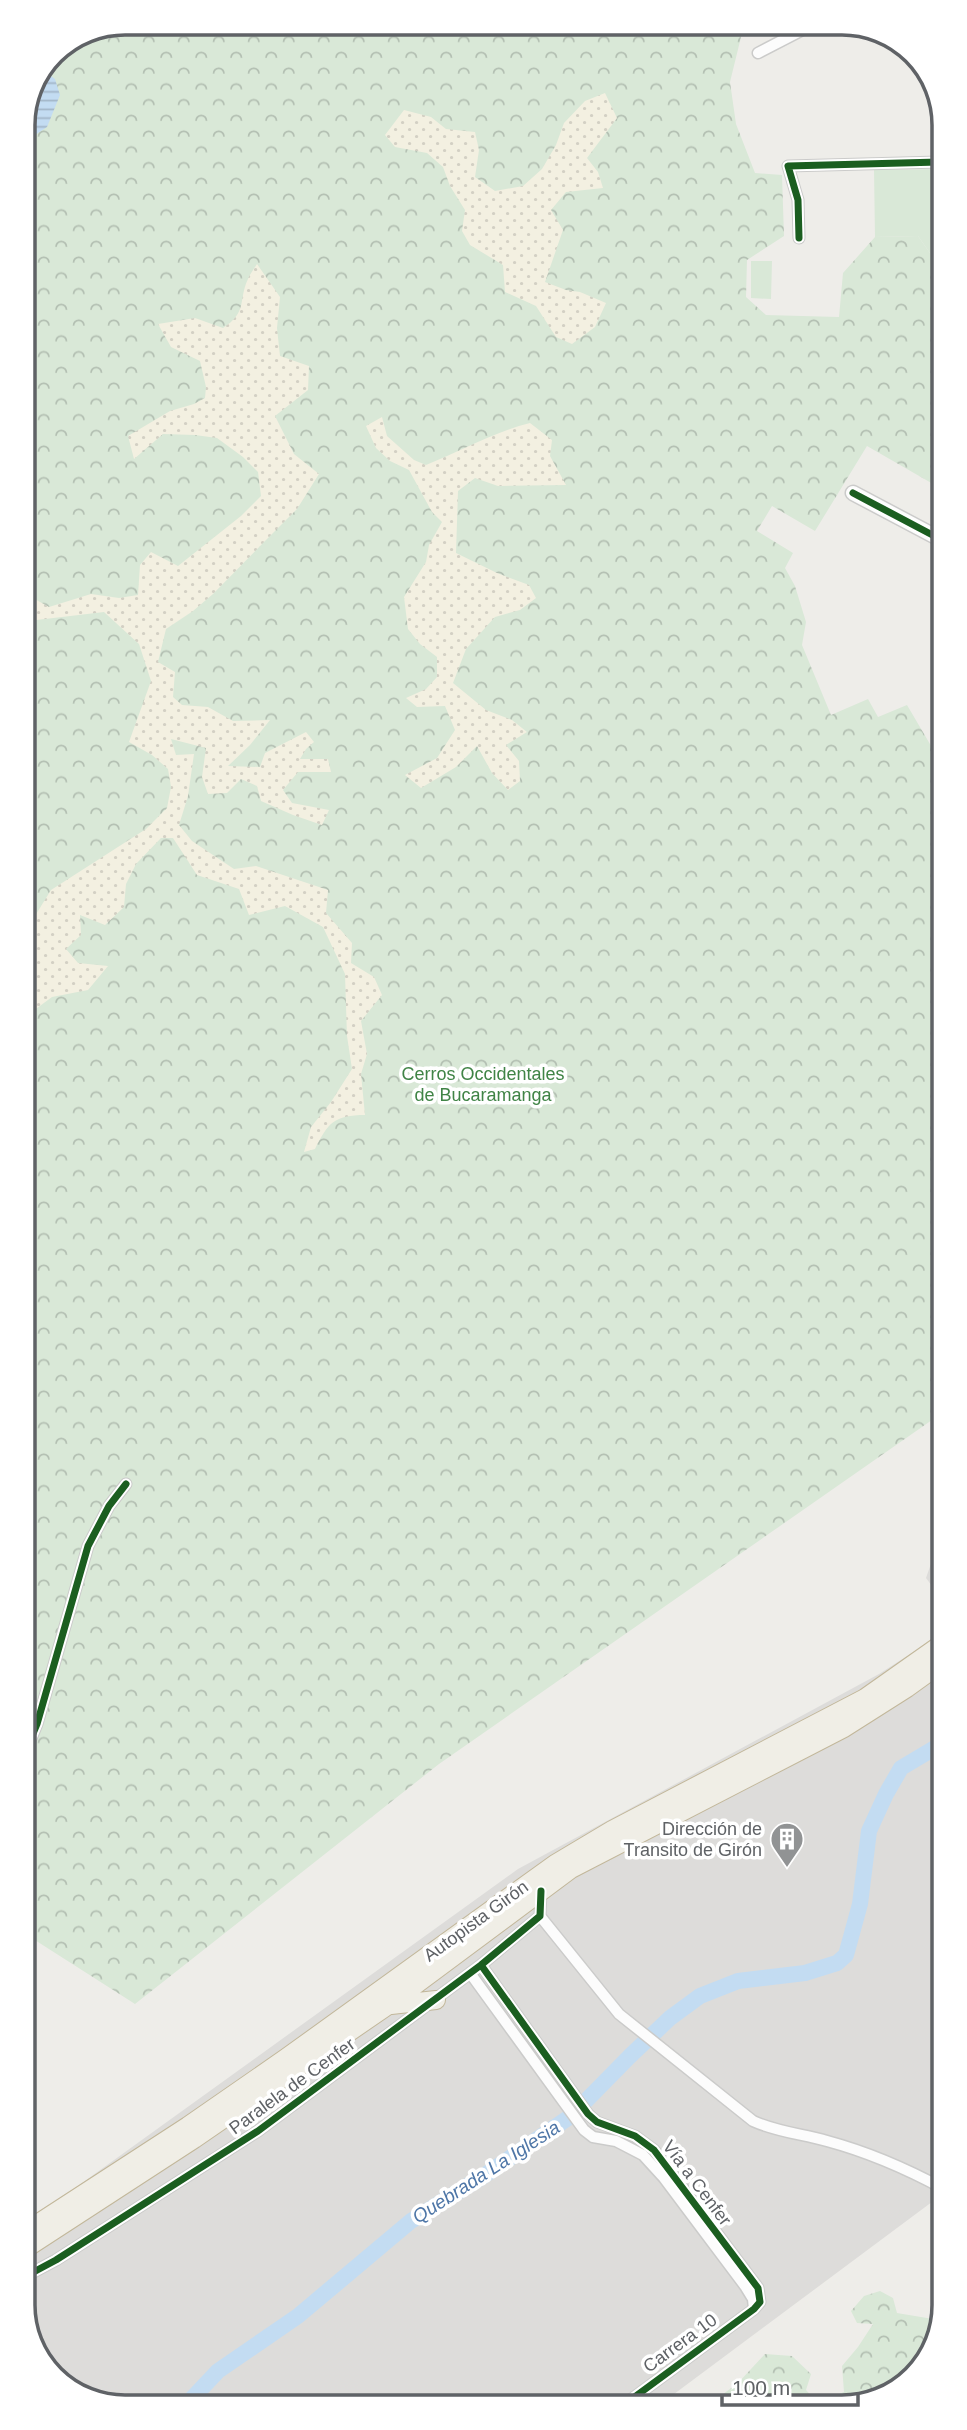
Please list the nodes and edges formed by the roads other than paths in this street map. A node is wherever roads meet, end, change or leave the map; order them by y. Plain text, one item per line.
1 (793, 35) edge
2 (758, 53) dead end
3 (932, 162) edge
4 (799, 238) dead end
5 (853, 493) dead end
6 (932, 535) edge
7 (126, 1484) dead end
8 (932, 1651) edge
9 (932, 1670) edge
10 (35, 1729) edge
11 (541, 1891) junction
12 (540, 1916) junction
13 (481, 1965) junction
14 (470, 1973) junction
15 (436, 2000) junction
16 (387, 2006) junction
17 (932, 2183) edge
18 (35, 2225) edge
19 (35, 2242) edge
20 (35, 2271) edge
21 (754, 2309) junction
22 (637, 2395) edge

1 - 2 street
3 - 4 street
5 - 6 street
7 - 10 street
8 - 18 highway, Autopista Girón
9 - 11 highway, Autopista Girón
11 - 12 street
11 - 16 highway, Autopista Girón
12 - 13 street, Paralela de Cenfer
12 - 17 street
13 - 14 street, Paralela de Cenfer
13 - 21 street, Vía a Cenfer
14 - 15 street, Paralela de Cenfer
14 - 21 street, Vía a Cenfer
15 - 16 highway
15 - 20 street, Paralela de Cenfer
16 - 19 highway, Autopista Girón
21 - 22 street, Carrera 10

